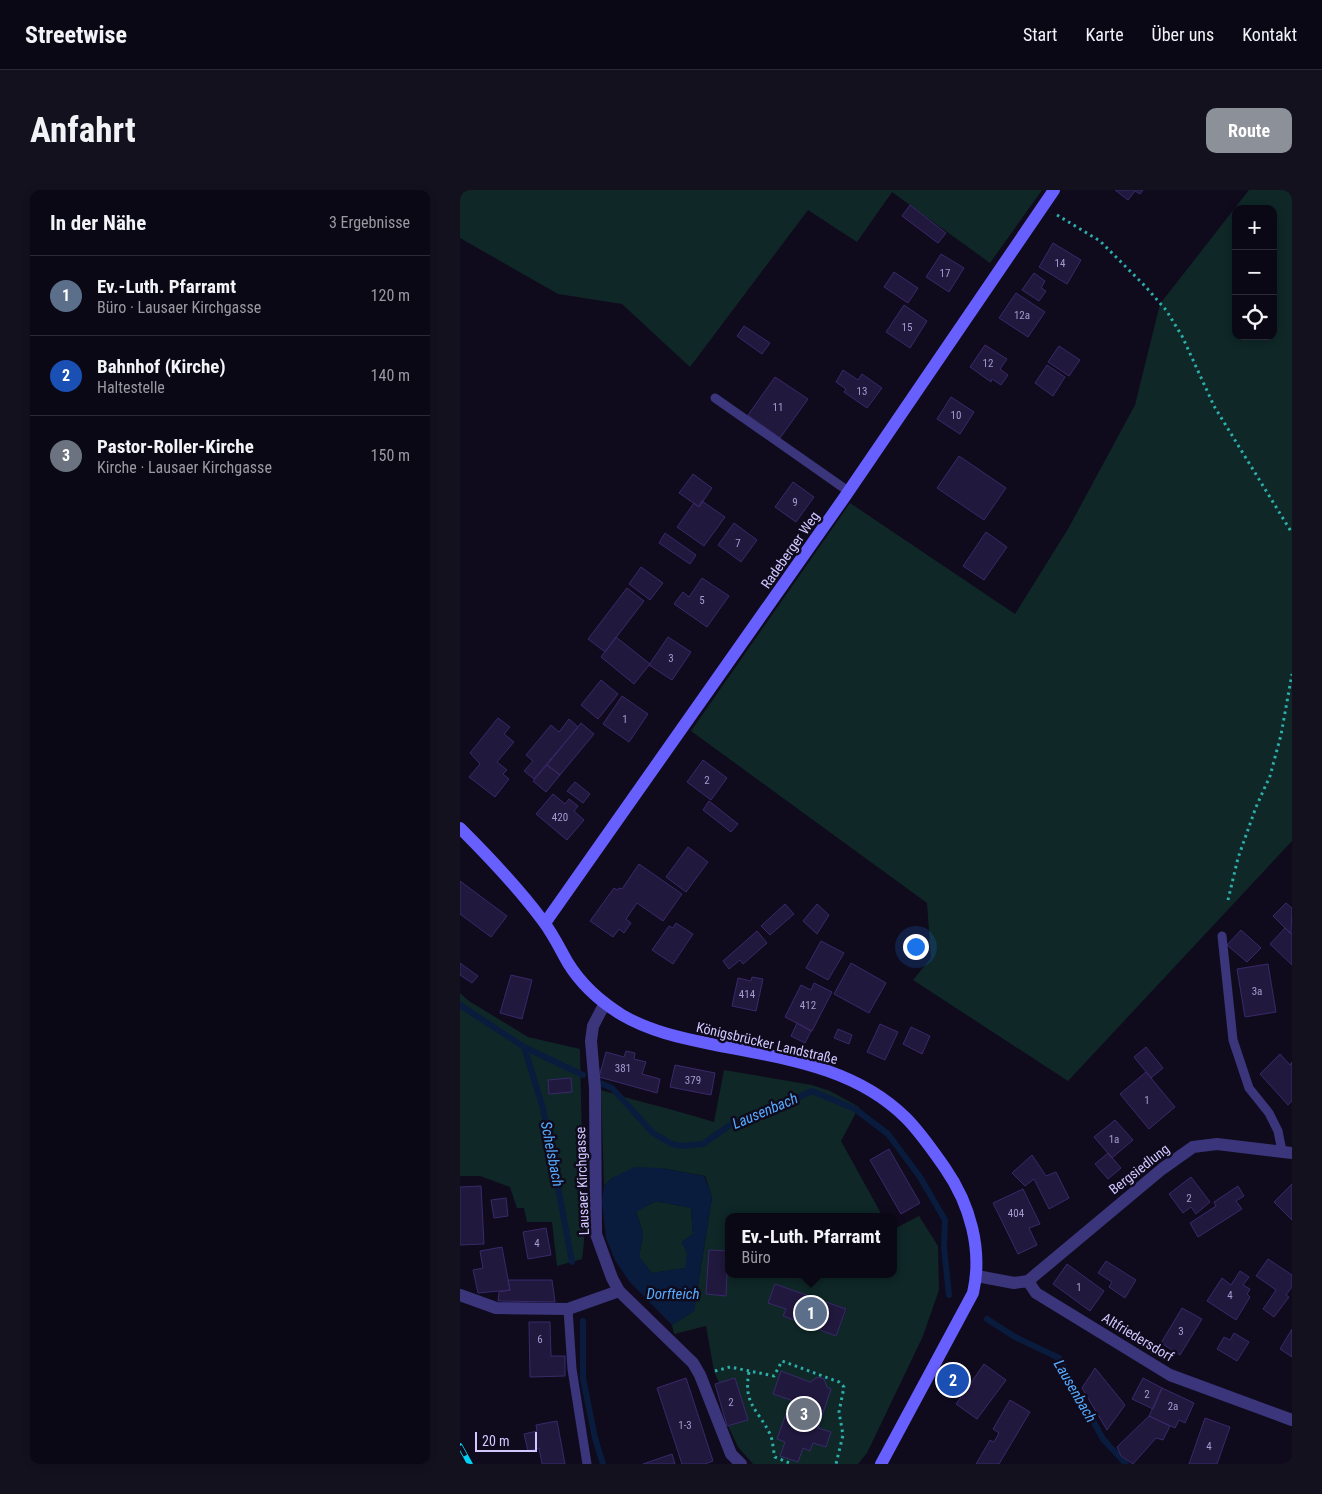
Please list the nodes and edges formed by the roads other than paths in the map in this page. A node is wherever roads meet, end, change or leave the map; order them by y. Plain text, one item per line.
1 (1054, 190) edge
2 (715, 398) dead end
3 (848, 491) junction
4 (460, 828) edge
5 (546, 923) junction
6 (1222, 936) dead end
7 (606, 1003) junction
8 (1287, 1152) edge
9 (977, 1276) junction
10 (1028, 1281) junction
11 (619, 1290) junction
12 (460, 1295) edge
13 (568, 1308) junction
14 (1292, 1420) edge
15 (587, 1464) edge
16 (741, 1464) edge
17 (881, 1464) edge

1 - 3 main road, Radeberger Weg
2 - 3 lane
3 - 5 main road, Radeberger Weg
4 - 5 main road, Königsbrücker Landstraße
5 - 7 main road, Königsbrücker Landstraße
6 - 8 lane
7 - 9 main road, Königsbrücker Landstraße
7 - 11 street, Lausaer Kirchgasse
8 - 10 street, Bergsiedlung
9 - 10 street
9 - 17 main road, Königsbrücker Landstraße
10 - 14 street, Altfriedersdorf
11 - 13 street
11 - 16 street, Lausaer Kirchgasse
12 - 13 street
13 - 15 lane

